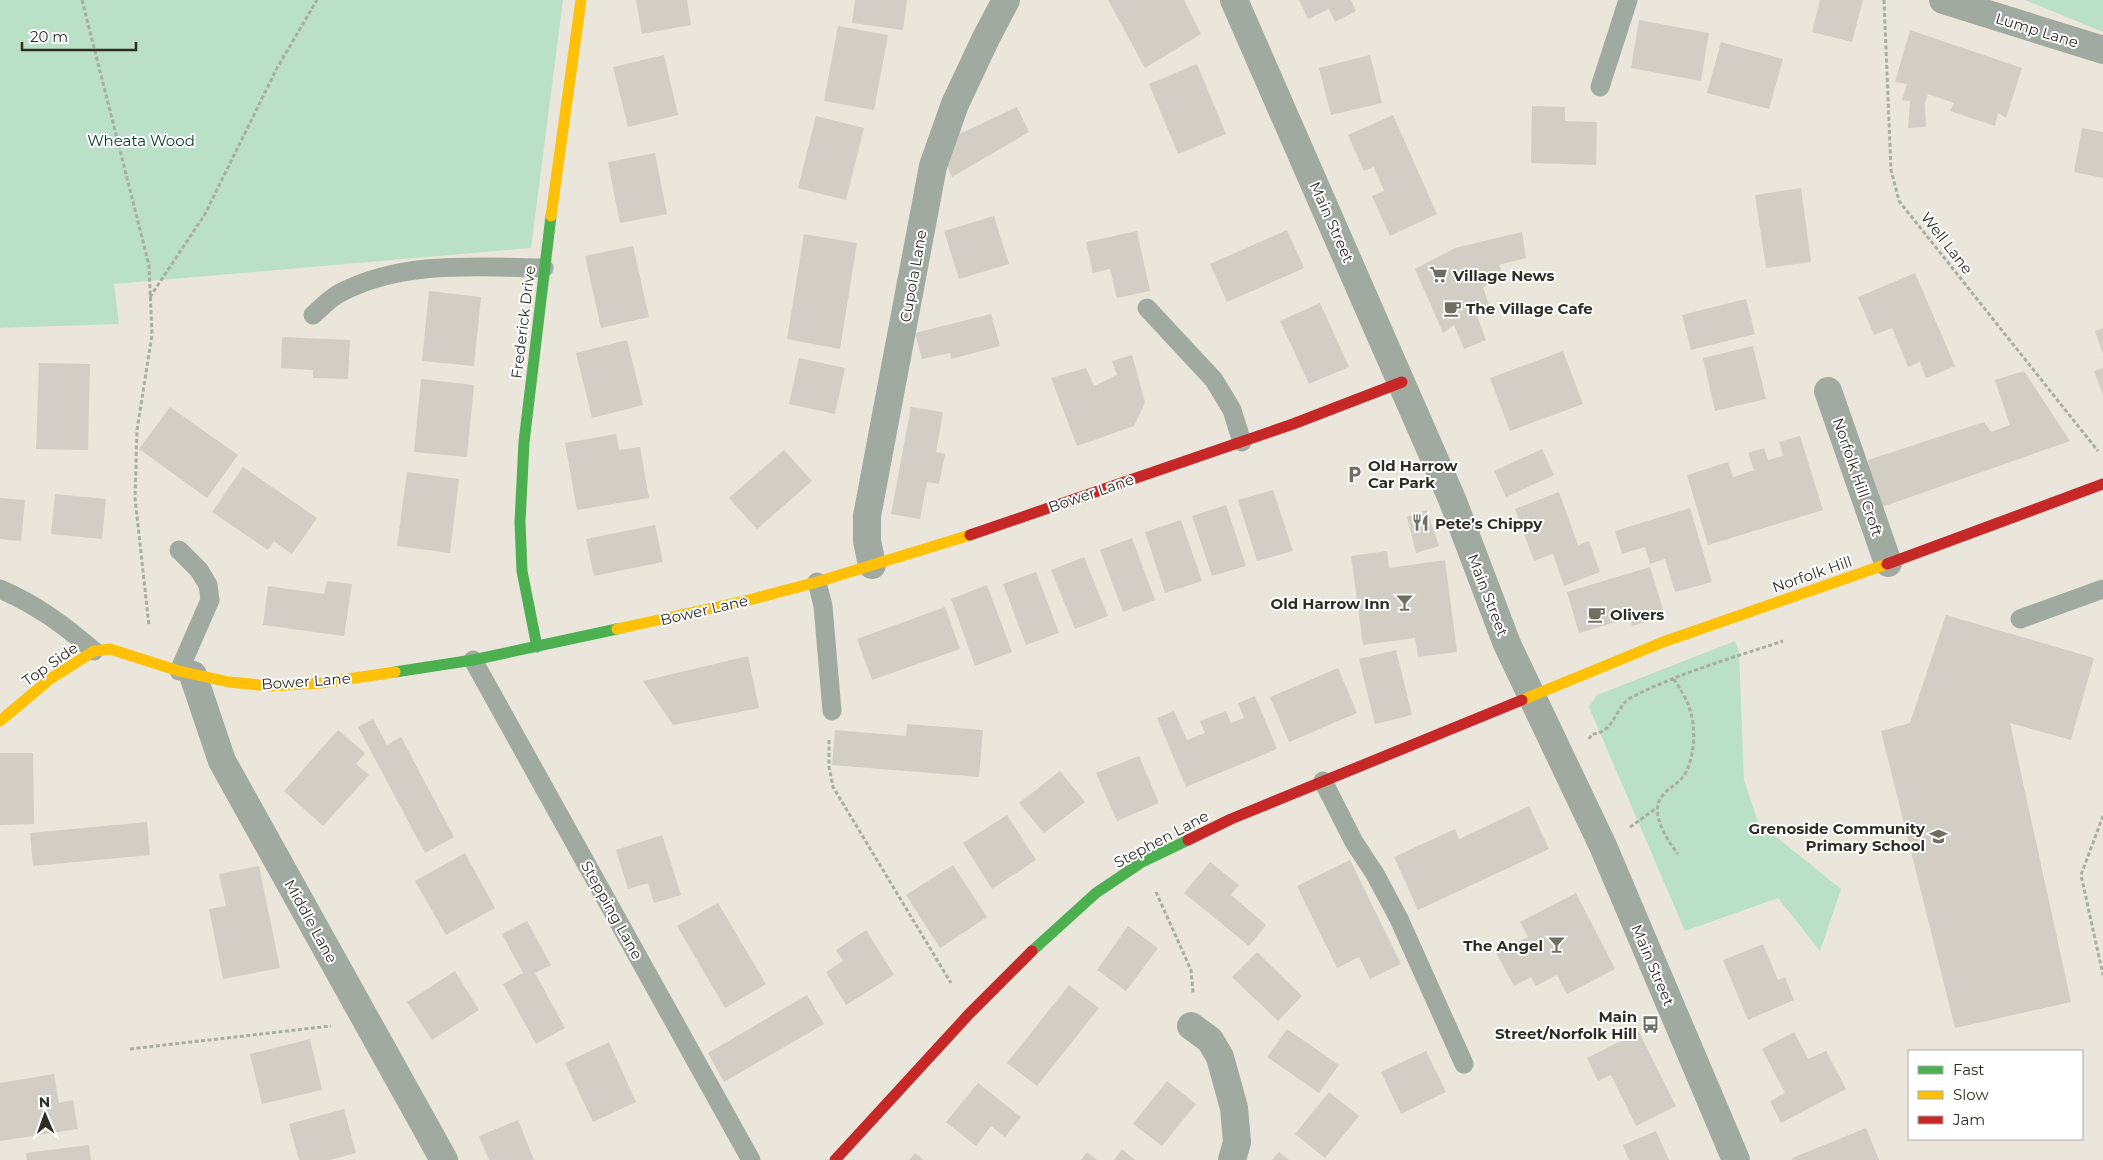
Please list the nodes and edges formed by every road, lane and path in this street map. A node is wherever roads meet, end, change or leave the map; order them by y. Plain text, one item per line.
1 (82, 0) edge
2 (317, 0) edge
3 (581, 0) edge
4 (1006, 0) edge
5 (1234, 0) edge
6 (1628, 0) edge
7 (1884, 0) edge
8 (1944, 0) edge
9 (2103, 50) edge
10 (1600, 87) dead end
11 (544, 268) junction
12 (150, 297) junction
13 (1147, 308) dead end
14 (313, 315) dead end
15 (1402, 382) junction
16 (1828, 391) dead end
17 (1242, 442) junction
18 (2103, 458) edge
19 (2103, 484) edge
20 (178, 550) dead end
21 (1888, 564) junction
22 (872, 565) junction
23 (817, 582) junction
24 (0, 589) edge
25 (2103, 589) edge
26 (2020, 618) dead end
27 (1783, 641) dead end
28 (1663, 642) junction
29 (537, 648) junction
30 (94, 652) junction
31 (473, 660) junction
32 (152, 662) junction
33 (186, 673) junction
34 (1674, 679) junction
35 (1532, 697) junction
36 (832, 711) joint
37 (0, 722) edge
38 (1564, 765) junction
39 (1323, 781) junction
40 (2103, 816) edge
41 (1678, 854) dead end
42 (1142, 862) junction
43 (2103, 975) edge
44 (969, 1014) junction
45 (368, 1023) junction
46 (1191, 1026) joint
47 (130, 1049) dead end
48 (1464, 1064) dead end
49 (444, 1160) edge
50 (751, 1160) edge
51 (835, 1160) edge
52 (1232, 1160) edge
53 (1736, 1160) edge

1 - 12 path
2 - 12 path
3 - 11 street, Frederick Drive
4 - 22 street, Cupola Lane
5 - 15 street, Main Street
6 - 10 lane
7 - 18 path, Well Lane
8 - 9 street, Lump Lane
11 - 14 lane
11 - 29 street, Frederick Drive
12 - 32 path
13 - 17 lane
15 - 17 street, Bower Lane
15 - 35 street, Main Street
16 - 21 street, Norfolk Hill Croft
17 - 22 street, Bower Lane
19 - 21 street, Norfolk Hill
20 - 33 lane
21 - 28 street, Norfolk Hill
22 - 23 street, Bower Lane
23 - 29 street, Bower Lane
23 - 36 lane
24 - 30 lane
25 - 26 lane
27 - 34 path
28 - 34 path
28 - 35 street, Norfolk Hill
29 - 31 street, Bower Lane
30 - 32 street, Bower Lane
30 - 37 street, Top Side
31 - 33 street, Bower Lane
31 - 50 lane, Stepping Lane
32 - 33 street, Bower Lane
33 - 45 street, Middle Lane
34 - 38 path
34 - 41 path
35 - 38 street, Main Street
35 - 39 street, Stephen Lane
36 - 44 path
38 - 53 street, Main Street
39 - 42 street, Stephen Lane
39 - 48 lane
40 - 43 path
42 - 44 street, Stephen Lane
42 - 46 path
44 - 51 street, Stephen Lane
45 - 47 path
45 - 49 street, Middle Lane
46 - 52 street

